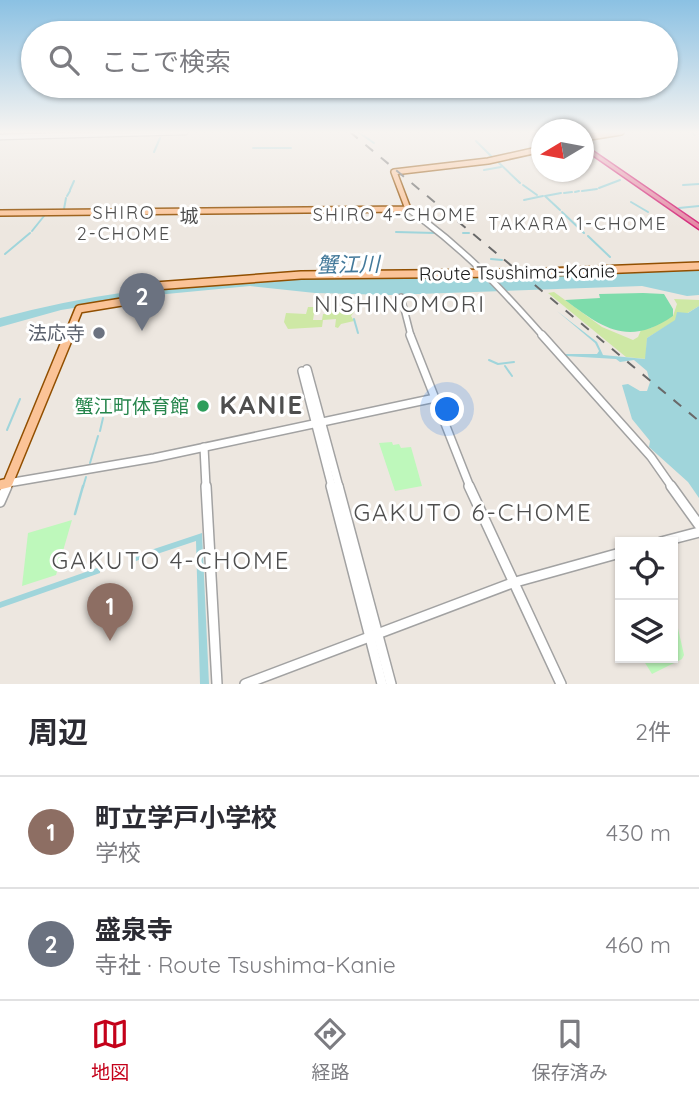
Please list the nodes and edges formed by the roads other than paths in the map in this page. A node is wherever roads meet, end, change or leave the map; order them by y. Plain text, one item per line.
1 (463, 164) edge
2 (608, 164) edge
3 (408, 209) junction
4 (0, 213) edge
5 (699, 227) edge
6 (699, 266) edge
7 (488, 274) junction
8 (401, 297) dead end
9 (305, 370) dead end
10 (435, 398) junction
11 (318, 421) junction
12 (204, 447) junction
13 (4, 484) edge
14 (0, 502) edge
15 (699, 525) edge
16 (699, 532) edge
17 (678, 538) edge
18 (615, 554) edge
19 (512, 583) junction
20 (373, 634) junction
21 (217, 684) edge
22 (245, 684) edge
23 (382, 684) edge
24 (391, 684) edge
25 (561, 684) edge

1 - 3 main road
2 - 5 highway
3 - 4 main road
3 - 7 street
6 - 7 main road, Route Tsushima-Kanie
7 - 13 main road, Route Tsushima-Kanie
7 - 15 street
8 - 10 street
9 - 11 street
10 - 11 street
10 - 19 street
11 - 12 street
11 - 20 street
12 - 13 street
12 - 21 street
13 - 14 street
16 - 17 street
18 - 19 street
19 - 20 street
19 - 25 street
20 - 22 street
20 - 23 street
20 - 24 street

